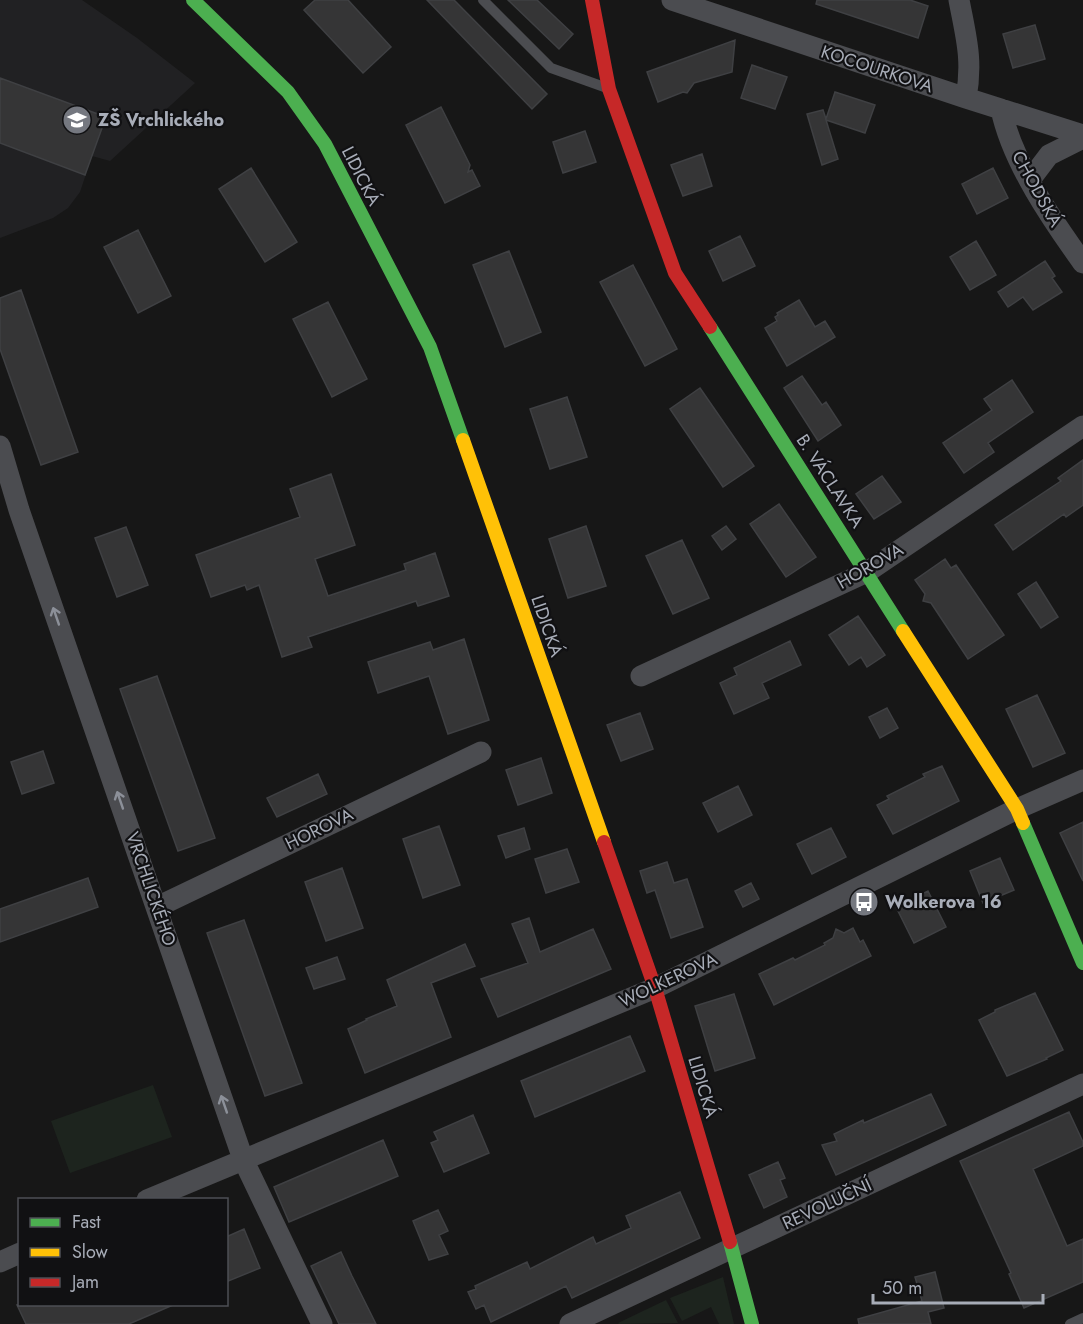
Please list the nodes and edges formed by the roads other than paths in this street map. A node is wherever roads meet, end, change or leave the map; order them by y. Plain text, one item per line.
1 (193, 0) edge
2 (483, 0) edge
3 (592, 0) edge
4 (672, 0) edge
5 (959, 0) edge
6 (609, 89) junction
7 (966, 98) junction
8 (1001, 110) junction
9 (1083, 137) edge
10 (1030, 180) junction
11 (1083, 263) edge
12 (1083, 426) edge
13 (0, 446) edge
14 (867, 572) junction
15 (641, 675) dead end
16 (481, 752) dead end
17 (1083, 780) edge
18 (1017, 808) junction
19 (157, 907) junction
20 (1083, 963) edge
21 (655, 988) junction
22 (1083, 1084) edge
23 (243, 1159) junction
24 (152, 1198) edge
25 (733, 1248) junction
26 (18, 1254) edge
27 (0, 1262) edge
28 (1083, 1318) edge
29 (322, 1324) edge
30 (570, 1324) edge
31 (752, 1324) edge
32 (1070, 1324) edge

1 - 21 main road, LIDICKÁ
2 - 6 lane
3 - 6 main road, B. VÁCLAVKA
4 - 7 street, KOCOURKOVA
5 - 7 street
6 - 14 main road, B. VÁCLAVKA
7 - 8 street, KOCOURKOVA
8 - 9 street, KOCOURKOVA
8 - 10 street, CHODSKÁ
9 - 10 street
10 - 11 street, CHODSKÁ
12 - 14 street, HOROVA
19 -> 13 street, VRCHLICKÉHO
14 - 15 street, HOROVA
14 - 18 main road, B. VÁCLAVKA
16 - 19 street, HOROVA
17 - 18 street, WOLKEROVA
18 - 20 main road, B. VÁCLAVKA
18 - 21 street, WOLKEROVA
23 -> 19 street, VRCHLICKÉHO
21 - 23 street, WOLKEROVA
21 - 25 main road, LIDICKÁ
22 - 25 street, REVOLUČNÍ
23 - 24 street, WOLKEROVA
23 - 29 street, VRCHLICKÉHO
25 - 30 street, REVOLUČNÍ
25 - 31 main road, LIDICKÁ
26 - 27 street
28 - 32 lane

